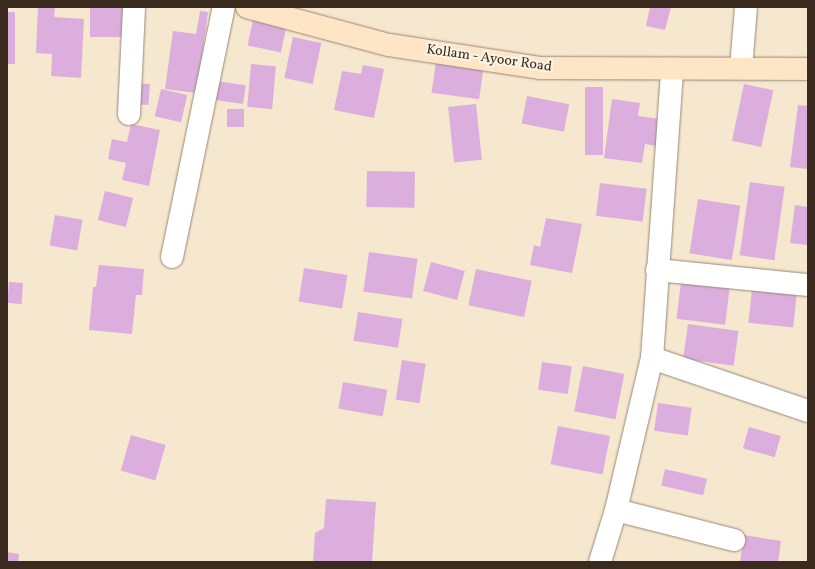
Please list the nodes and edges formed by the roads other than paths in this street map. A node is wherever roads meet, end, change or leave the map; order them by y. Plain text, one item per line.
1 (134, 7) edge
2 (224, 7) edge
3 (247, 7) edge
4 (746, 7) edge
5 (741, 68) junction
6 (672, 69) junction
7 (808, 69) edge
8 (129, 114) dead end
9 (172, 257) dead end
10 (657, 270) junction
11 (808, 285) edge
12 (652, 358) junction
13 (808, 411) edge
14 (616, 510) junction
15 (734, 540) dead end
16 (600, 562) edge

1 - 8 street
2 - 9 street
3 - 6 main road, Kollam - Ayoor Road
4 - 5 street
5 - 6 main road, Kollam - Ayoor Road
5 - 7 main road, Kollam - Ayoor Road
6 - 10 street
10 - 11 street
10 - 12 street
12 - 13 street
12 - 14 street
14 - 15 street
14 - 16 street

